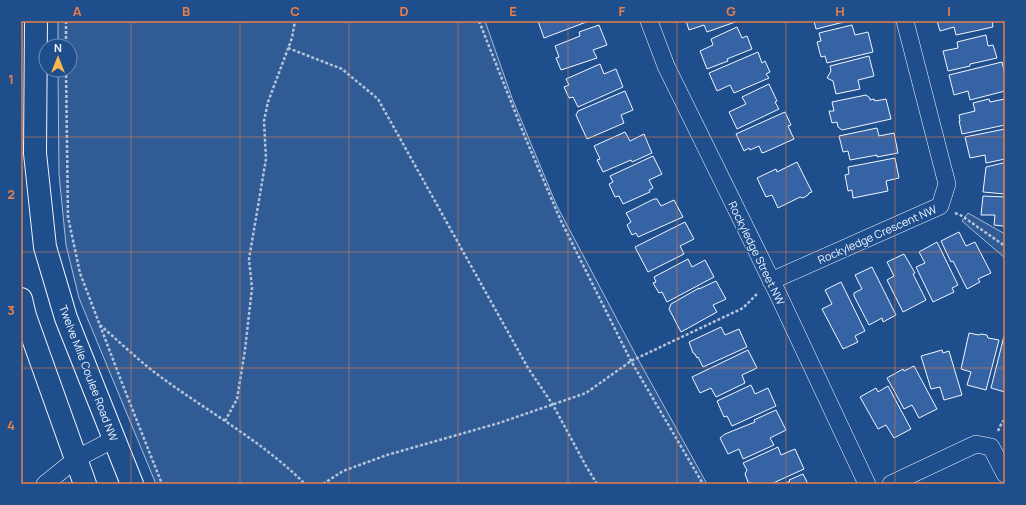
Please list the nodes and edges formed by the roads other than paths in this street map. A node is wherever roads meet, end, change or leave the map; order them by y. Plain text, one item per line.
1 (36, 21) edge
2 (649, 21) edge
3 (905, 21) edge
4 (771, 281) junction
5 (21, 299) edge
6 (114, 438) junction
7 (76, 459) junction
8 (1005, 474) edge
9 (45, 484) edge
10 (85, 484) edge
11 (132, 484) edge
12 (867, 484) edge
13 (891, 484) edge

1 - 6 main road, Twelve Mile Coulee Road NW
2 - 4 street, Rockyledge Street NW
3 - 4 street, Rockyledge Crescent NW
4 - 12 street, Rockyledge Street NW
5 - 7 main road
6 - 7 street
6 - 11 main road, Twelve Mile Coulee Road NW
7 - 9 street
7 - 10 main road
8 - 13 street

